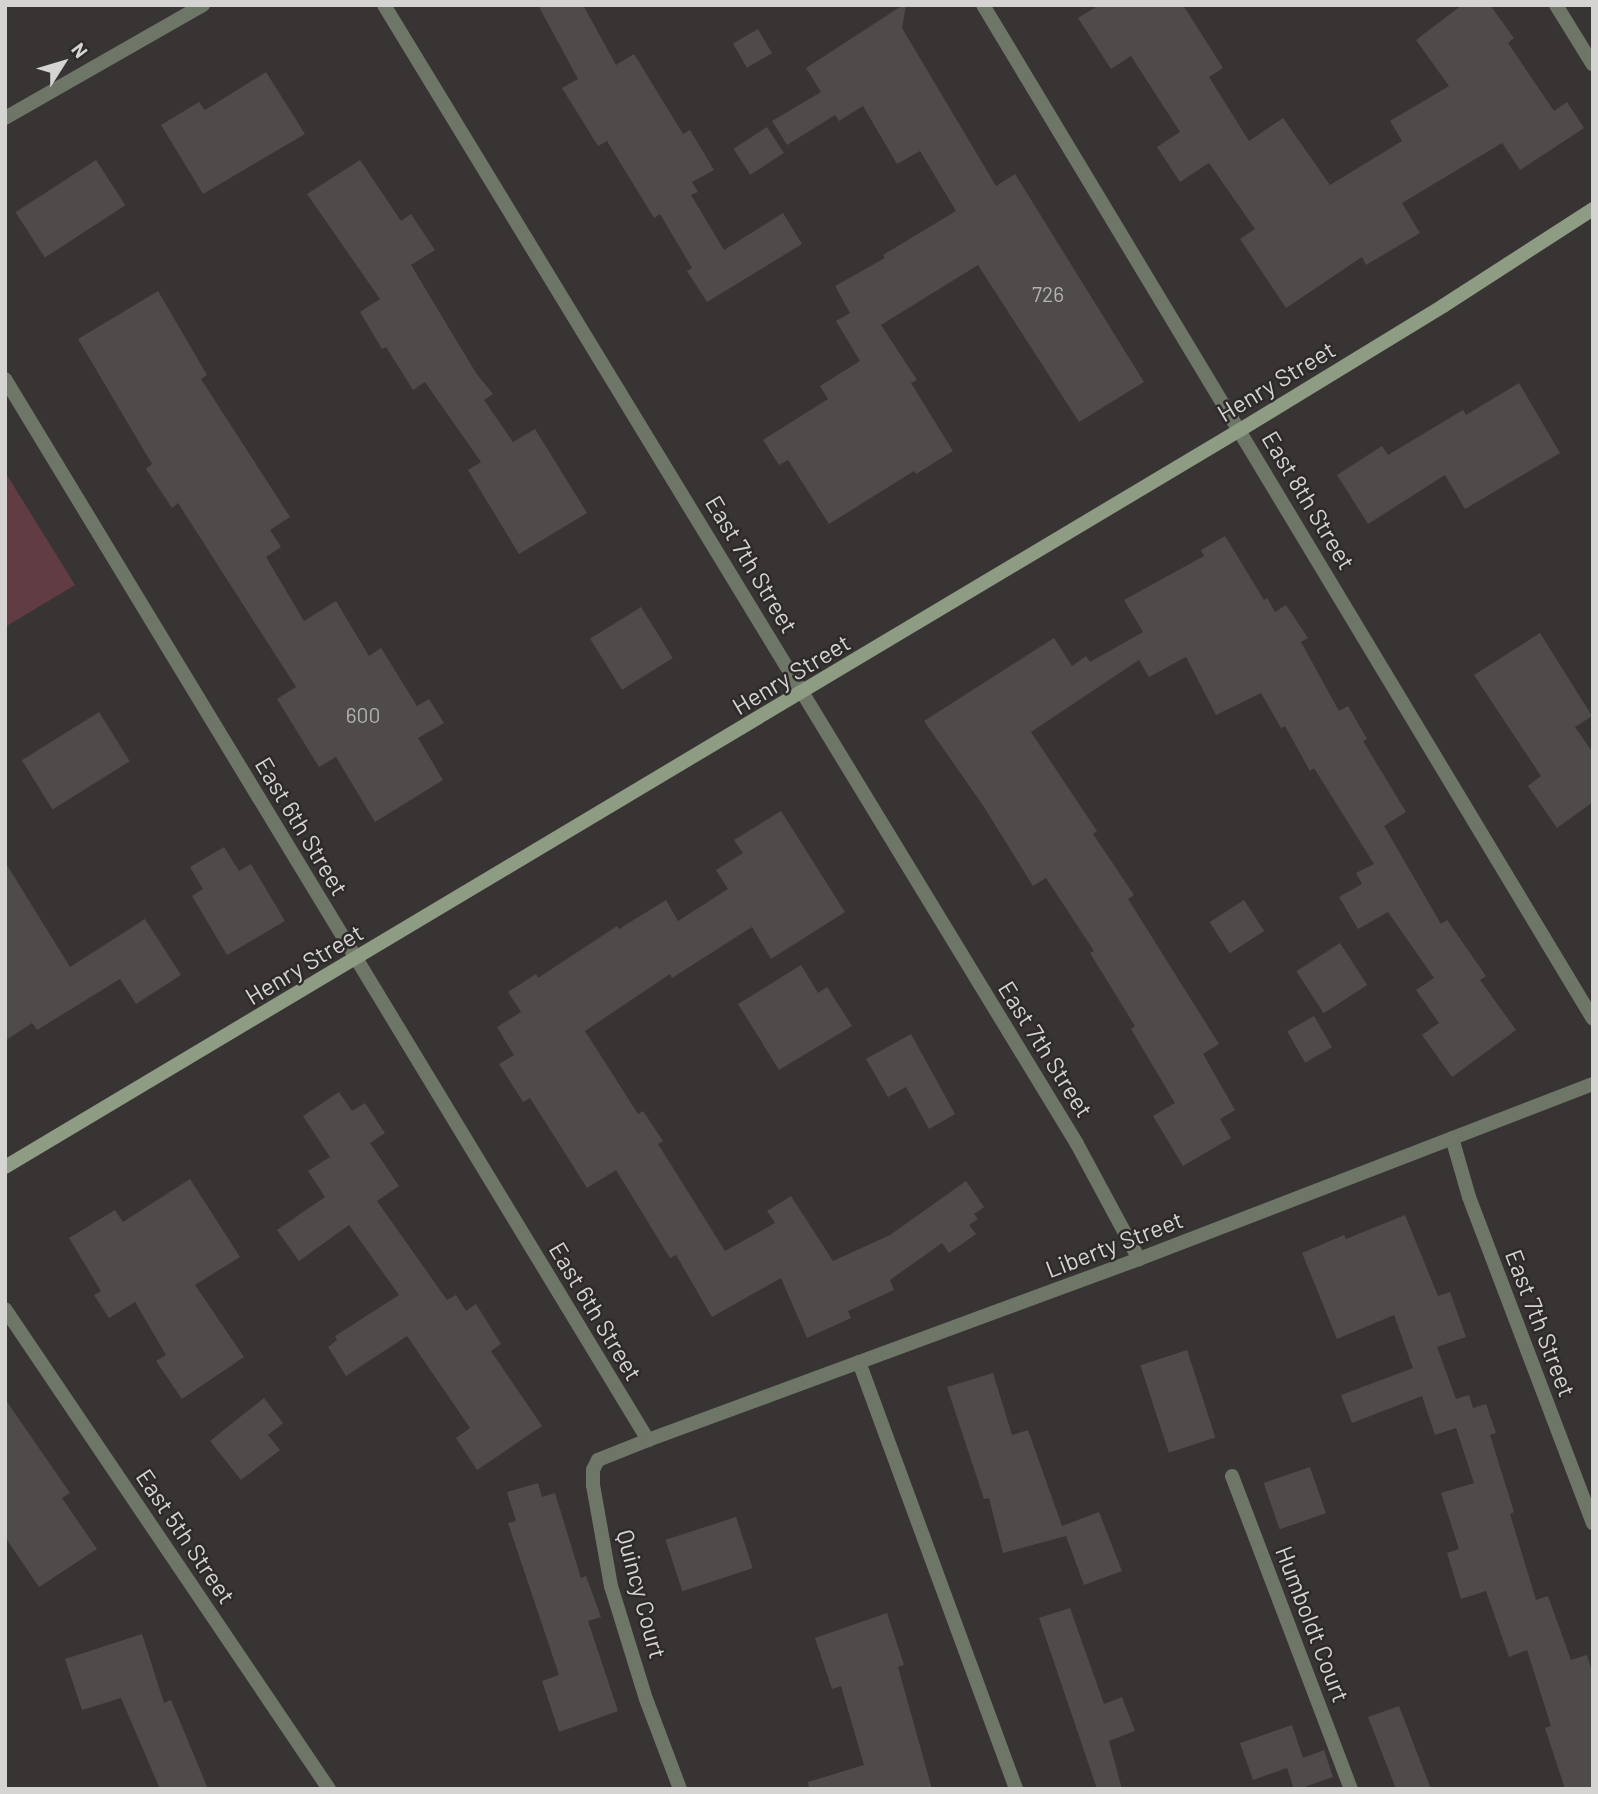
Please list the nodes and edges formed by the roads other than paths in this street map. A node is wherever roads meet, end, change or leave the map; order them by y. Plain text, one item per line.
1 (203, 5) edge
2 (384, 5) edge
3 (983, 5) edge
4 (1556, 5) edge
5 (1593, 65) edge
6 (5, 118) edge
7 (1593, 209) edge
8 (5, 379) edge
9 (1240, 430) junction
10 (803, 693) junction
11 (356, 960) junction
12 (1593, 1019) edge
13 (1593, 1084) edge
14 (1452, 1138) junction
15 (5, 1167) edge
16 (1139, 1259) junction
17 (5, 1309) edge
18 (859, 1362) junction
19 (648, 1440) junction
20 (1232, 1476) dead end
21 (1593, 1523) edge
22 (329, 1789) edge
23 (680, 1789) edge
24 (1016, 1789) edge
25 (1351, 1789) edge

1 - 6 street
2 - 10 street, East 7th Street
3 - 9 street, East 8th Street
4 - 5 street
7 - 9 street, Henry Street
8 - 11 street, East 6th Street
9 - 10 street, Henry Street
9 - 12 street, East 8th Street
10 - 11 street, Henry Street
10 - 16 street, East 7th Street
11 - 15 street, Henry Street
11 - 19 street, East 6th Street
13 - 14 street, Liberty Street
14 - 16 street, Liberty Street
14 - 21 street, East 7th Street
16 - 18 street, Liberty Street
17 - 22 street, East 5th Street
18 - 19 street, Liberty Street
18 - 24 street
19 - 23 street, Quincy Court
20 - 25 street, Humboldt Court

